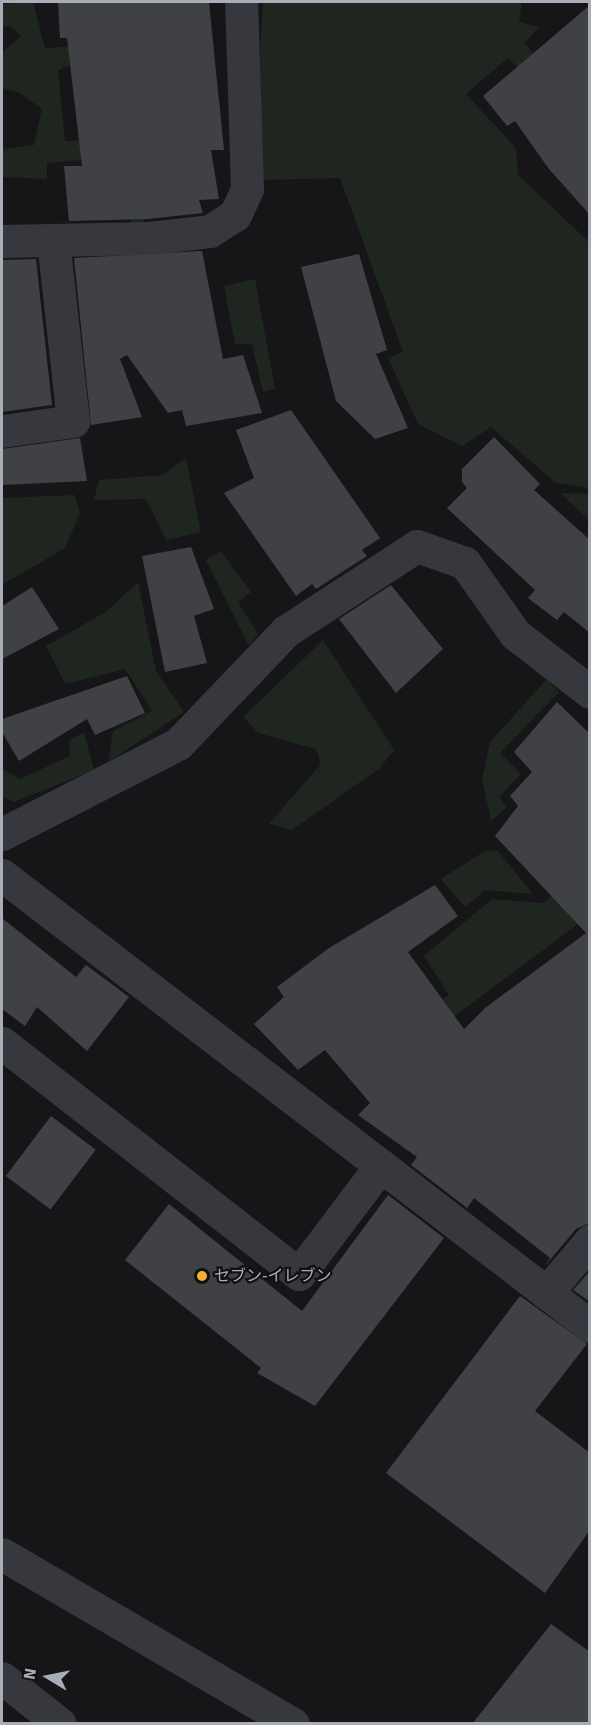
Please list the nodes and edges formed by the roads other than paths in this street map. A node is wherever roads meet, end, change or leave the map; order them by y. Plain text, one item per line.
1 (241, 2) edge
2 (2, 241) edge
3 (53, 241) junction
4 (2, 431) edge
5 (590, 692) edge
6 (2, 834) edge
7 (2, 875) edge
8 (2, 1043) edge
9 (381, 1165) junction
10 (590, 1241) edge
11 (546, 1293) junction
12 (590, 1326) edge
13 (2, 1554) edge
14 (2, 1678) edge
15 (60, 1724) edge
16 (292, 1724) edge

1 - 3 street
2 - 3 street
3 - 4 street
5 - 6 street
7 - 9 street
8 - 9 street
9 - 11 street
10 - 11 street
11 - 12 street
13 - 16 street
14 - 15 street

